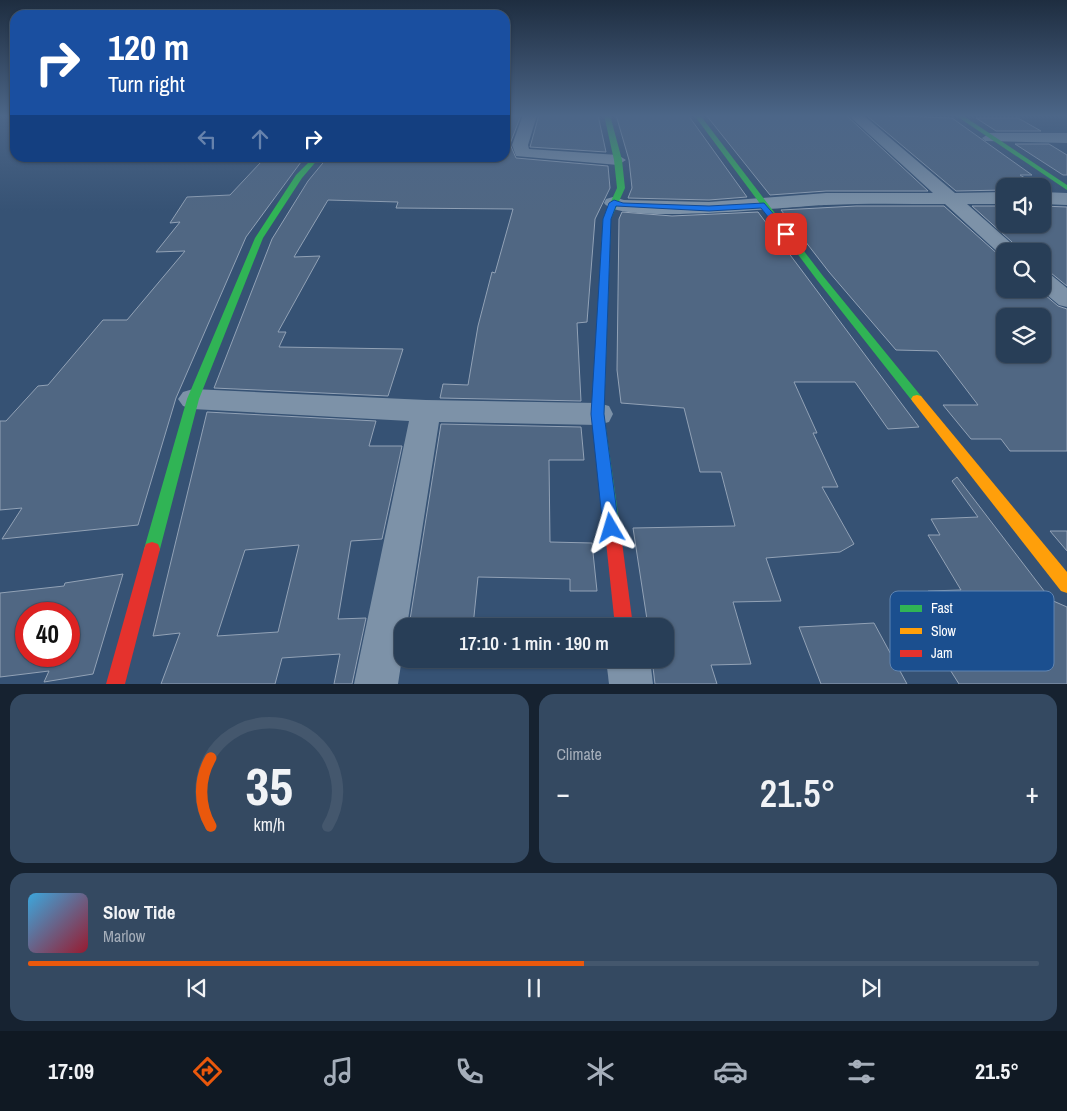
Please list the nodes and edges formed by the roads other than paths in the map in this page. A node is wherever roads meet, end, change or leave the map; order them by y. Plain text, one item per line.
1 (520, 147) edge
2 (615, 147) edge
3 (721, 147) edge
4 (891, 147) edge
5 (1004, 147) edge
6 (618, 160) junction
7 (312, 162) edge
8 (1067, 188) edge
9 (948, 197) junction
10 (996, 198) edge
11 (1051, 199) edge
12 (1067, 200) edge
13 (614, 203) junction
14 (764, 205) junction
15 (1001, 243) edge
16 (1051, 287) edge
17 (1067, 300) edge
18 (193, 399) junction
19 (426, 411) junction
20 (598, 414) junction
21 (1067, 585) edge
22 (623, 618) edge
23 (629, 668) edge
24 (115, 684) edge
25 (376, 684) edge
26 (631, 684) edge

1 - 6 street
2 - 6 street
3 - 14 street
4 - 9 street
5 - 8 street
6 - 13 street
7 - 18 street
9 - 10 street
9 - 14 street
9 - 15 street
11 - 12 street
13 - 14 street
13 - 20 street
14 - 21 street
16 - 17 street
18 - 19 street
18 - 24 street
19 - 20 street
19 - 25 street
20 - 22 street
23 - 26 street

